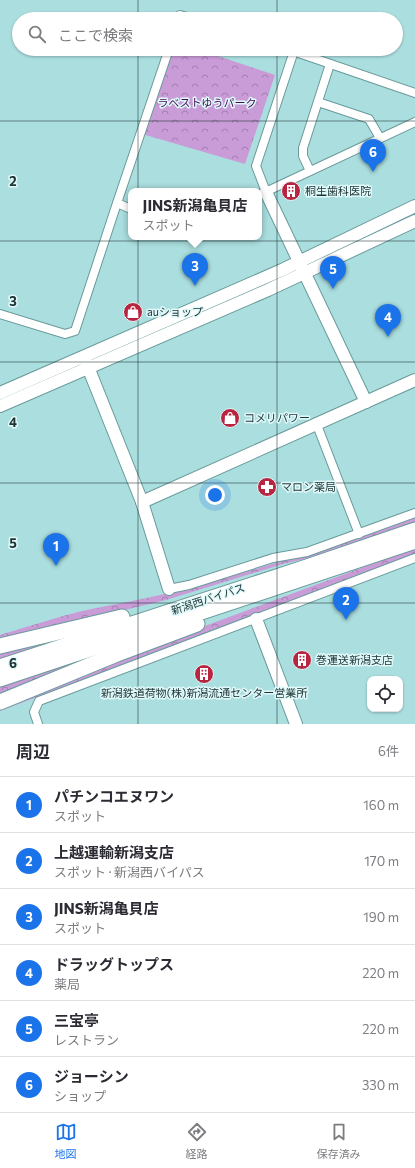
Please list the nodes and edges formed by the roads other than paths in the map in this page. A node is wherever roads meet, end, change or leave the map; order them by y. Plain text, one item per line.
1 (167, 56) edge
2 (289, 56) edge
3 (308, 56) edge
4 (330, 64) junction
5 (415, 93) edge
6 (318, 102) junction
7 (415, 122) edge
8 (380, 138) junction
9 (310, 171) junction
10 (262, 188) edge
11 (263, 193) edge
12 (117, 203) junction
13 (415, 206) edge
14 (128, 208) edge
15 (415, 221) edge
16 (303, 266) junction
17 (0, 314) edge
18 (86, 363) junction
19 (415, 380) edge
20 (0, 393) edge
21 (366, 402) junction
22 (0, 406) edge
23 (317, 425) junction
24 (142, 502) junction
25 (415, 513) edge
26 (415, 530) edge
27 (359, 534) junction
28 (415, 542) edge
29 (415, 558) edge
30 (307, 573) junction
31 (169, 589) joint
32 (256, 619) junction
33 (0, 646) edge
34 (0, 667) edge
35 (0, 679) edge
36 (0, 702) edge
37 (38, 724) edge
38 (296, 724) edge

1 - 12 street
2 - 10 street
3 - 4 street
4 - 5 street
4 - 6 street
6 - 8 street
6 - 9 street
7 - 8 street
8 - 9 street
9 - 11 street
11 - 16 street
12 - 14 street
12 - 17 street
13 - 16 street
15 - 16 street
16 - 18 street
16 - 21 street
18 - 20 street
18 - 22 street
18 - 24 street
19 - 21 street
21 - 23 street
23 - 24 street
23 - 27 street
24 - 31 street
25 - 27 street
26 - 30 highway, 新潟西バイパス
27 - 31 street
28 - 30 highway, 新潟西バイパス
29 - 32 street
30 - 33 highway
30 - 34 highway, 新潟西バイパス
30 - 35 highway, 新潟西バイパス
30 - 36 highway
32 - 37 street
32 - 38 street

